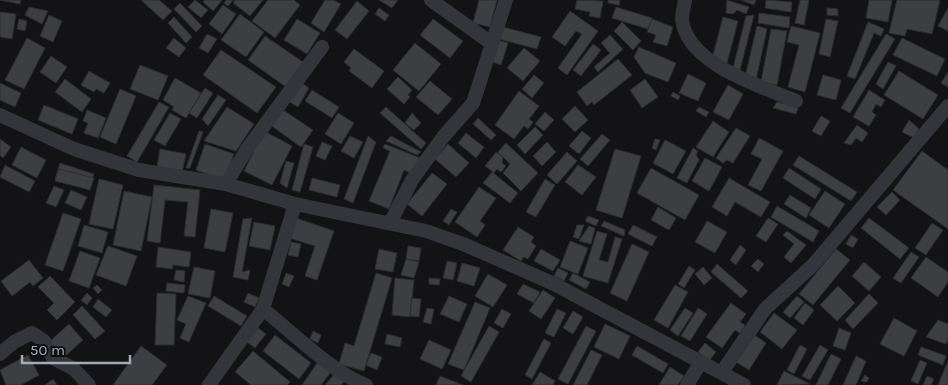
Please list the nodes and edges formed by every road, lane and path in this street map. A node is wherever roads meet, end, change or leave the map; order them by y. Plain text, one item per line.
1 (431, 0) edge
2 (506, 0) edge
3 (685, 0) edge
4 (491, 43) junction
5 (322, 48) dead end
6 (796, 101) dead end
7 (948, 106) edge
8 (0, 115) edge
9 (226, 184) junction
10 (296, 204) junction
11 (390, 223) junction
12 (263, 309) junction
13 (0, 354) edge
14 (701, 362) junction
15 (722, 372) junction
16 (89, 385) edge
17 (209, 385) edge
18 (366, 385) edge
19 (687, 385) edge
20 (744, 385) edge

1 - 4 street
2 - 4 street
3 - 6 street
4 - 11 street
5 - 9 street
7 - 15 street
8 - 9 street
9 - 10 street
10 - 11 street
10 - 12 street
11 - 14 street
12 - 17 street
12 - 18 street
13 - 16 street
14 - 15 street
14 - 19 street
15 - 20 street

